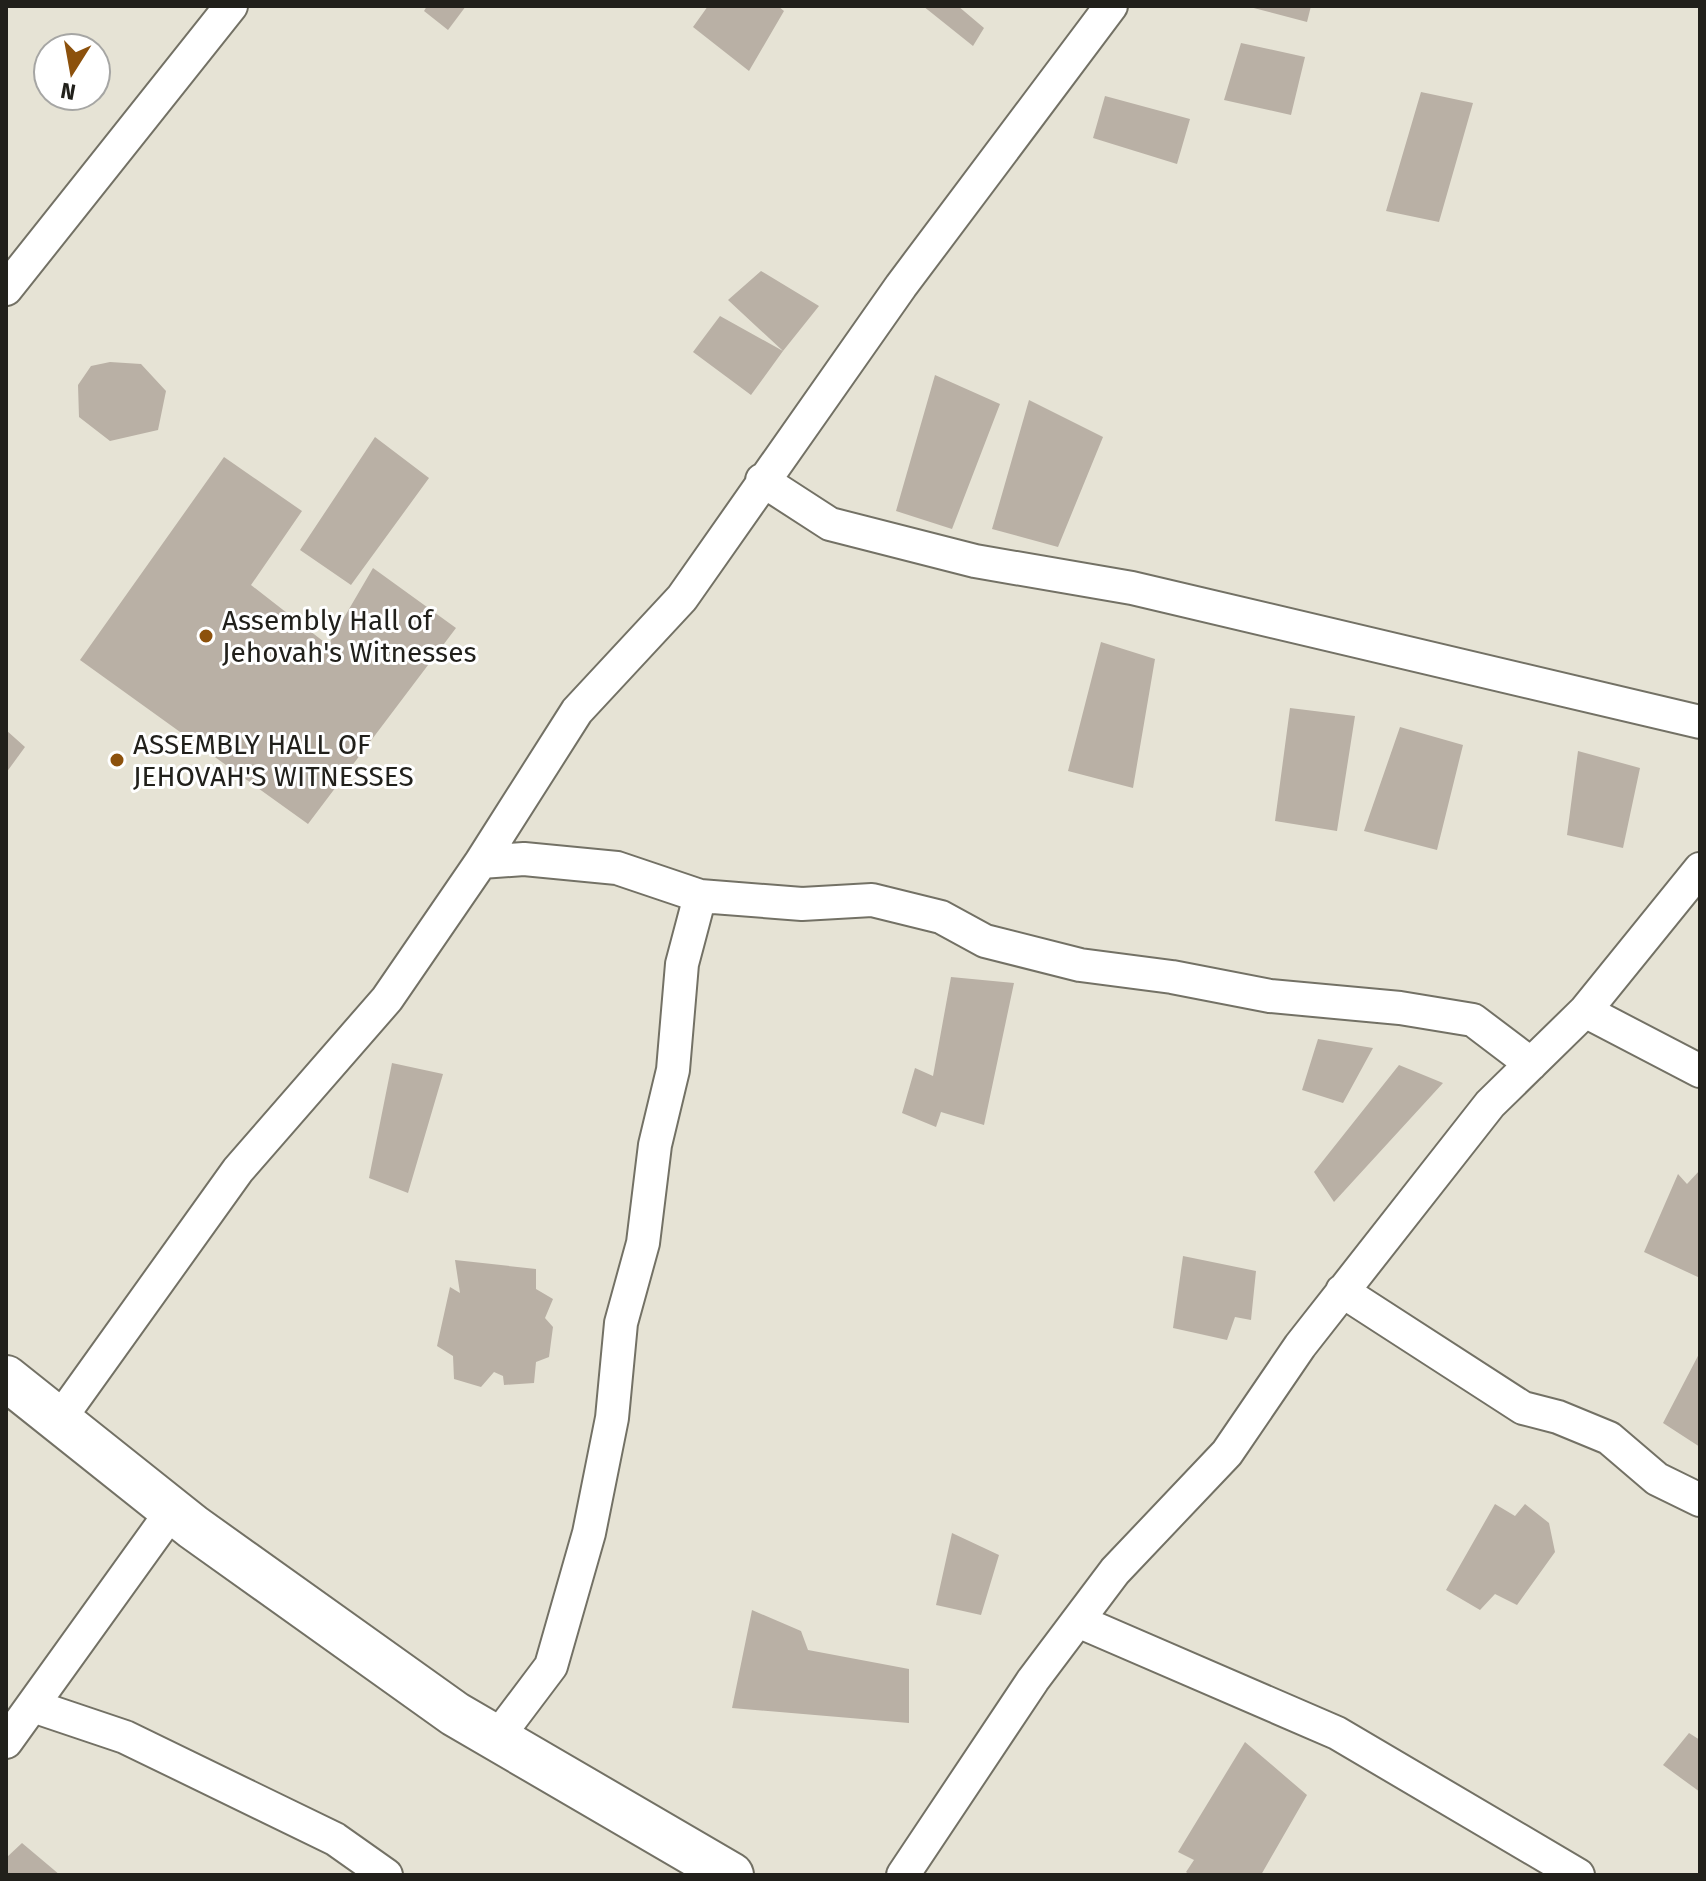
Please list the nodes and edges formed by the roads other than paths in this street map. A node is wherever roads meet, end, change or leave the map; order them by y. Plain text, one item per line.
1 (231, 6) edge
2 (1111, 6) edge
3 (6, 289) edge
4 (762, 480) junction
5 (1700, 722) edge
6 (481, 862) junction
7 (1700, 869) edge
8 (700, 896) junction
9 (1585, 1011) junction
10 (1531, 1064) junction
11 (1700, 1071) edge
12 (1342, 1291) junction
13 (6, 1378) edge
14 (59, 1420) junction
15 (1700, 1500) edge
16 (172, 1511) junction
17 (1078, 1621) junction
18 (33, 1706) junction
19 (496, 1739) junction
20 (6, 1742) edge
21 (386, 1875) edge
22 (731, 1875) edge
23 (903, 1875) edge
24 (1578, 1875) edge

1 - 3 street
2 - 4 street
4 - 5 street
4 - 6 street
6 - 8 street
6 - 14 street
7 - 9 street
8 - 10 street
8 - 19 street
9 - 10 street
9 - 11 street
10 - 12 street
12 - 15 street
12 - 17 street
13 - 14 street
14 - 16 street
16 - 18 street
16 - 19 street
17 - 23 street
17 - 24 street
18 - 20 street
18 - 21 street
19 - 22 street

